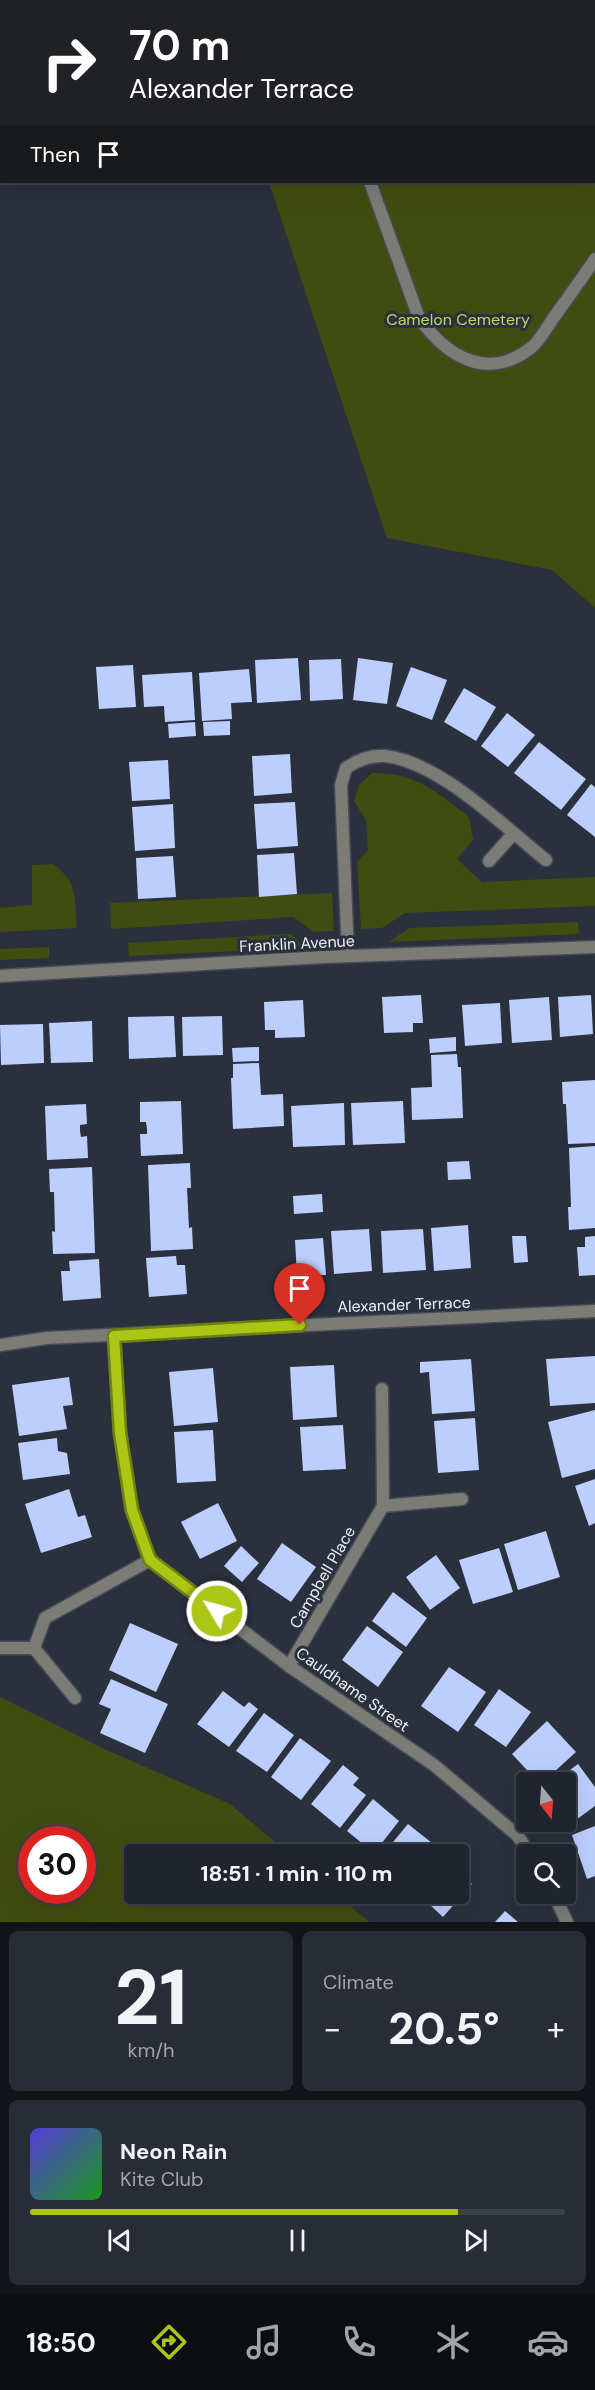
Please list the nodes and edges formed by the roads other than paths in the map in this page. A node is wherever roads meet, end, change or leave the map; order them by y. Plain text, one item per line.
1 (370, 183) edge
2 (595, 259) edge
3 (513, 834) junction
4 (546, 860) dead end
5 (489, 861) dead end
6 (595, 946) edge
7 (348, 956) junction
8 (0, 976) edge
9 (595, 1311) edge
10 (114, 1336) junction
11 (0, 1345) edge
12 (382, 1389) dead end
13 (462, 1499) dead end
14 (383, 1506) junction
15 (150, 1560) junction
16 (0, 1648) edge
17 (34, 1648) junction
18 (289, 1666) junction
19 (75, 1698) dead end
20 (523, 1844) edge
21 (558, 1904) edge
22 (567, 1922) edge

1 - 2 street
3 - 4 street
3 - 5 street
3 - 7 street
6 - 7 street, Franklin Avenue
7 - 8 street, Franklin Avenue
9 - 10 street, Alexander Terrace
10 - 11 street, Alexander Terrace
10 - 15 street
12 - 14 street
13 - 14 street
14 - 18 street, Campbell Place
15 - 17 street
15 - 18 street, Cauldhame Street
16 - 17 street
17 - 19 street
18 - 20 street, Cauldhame Street
21 - 22 street

